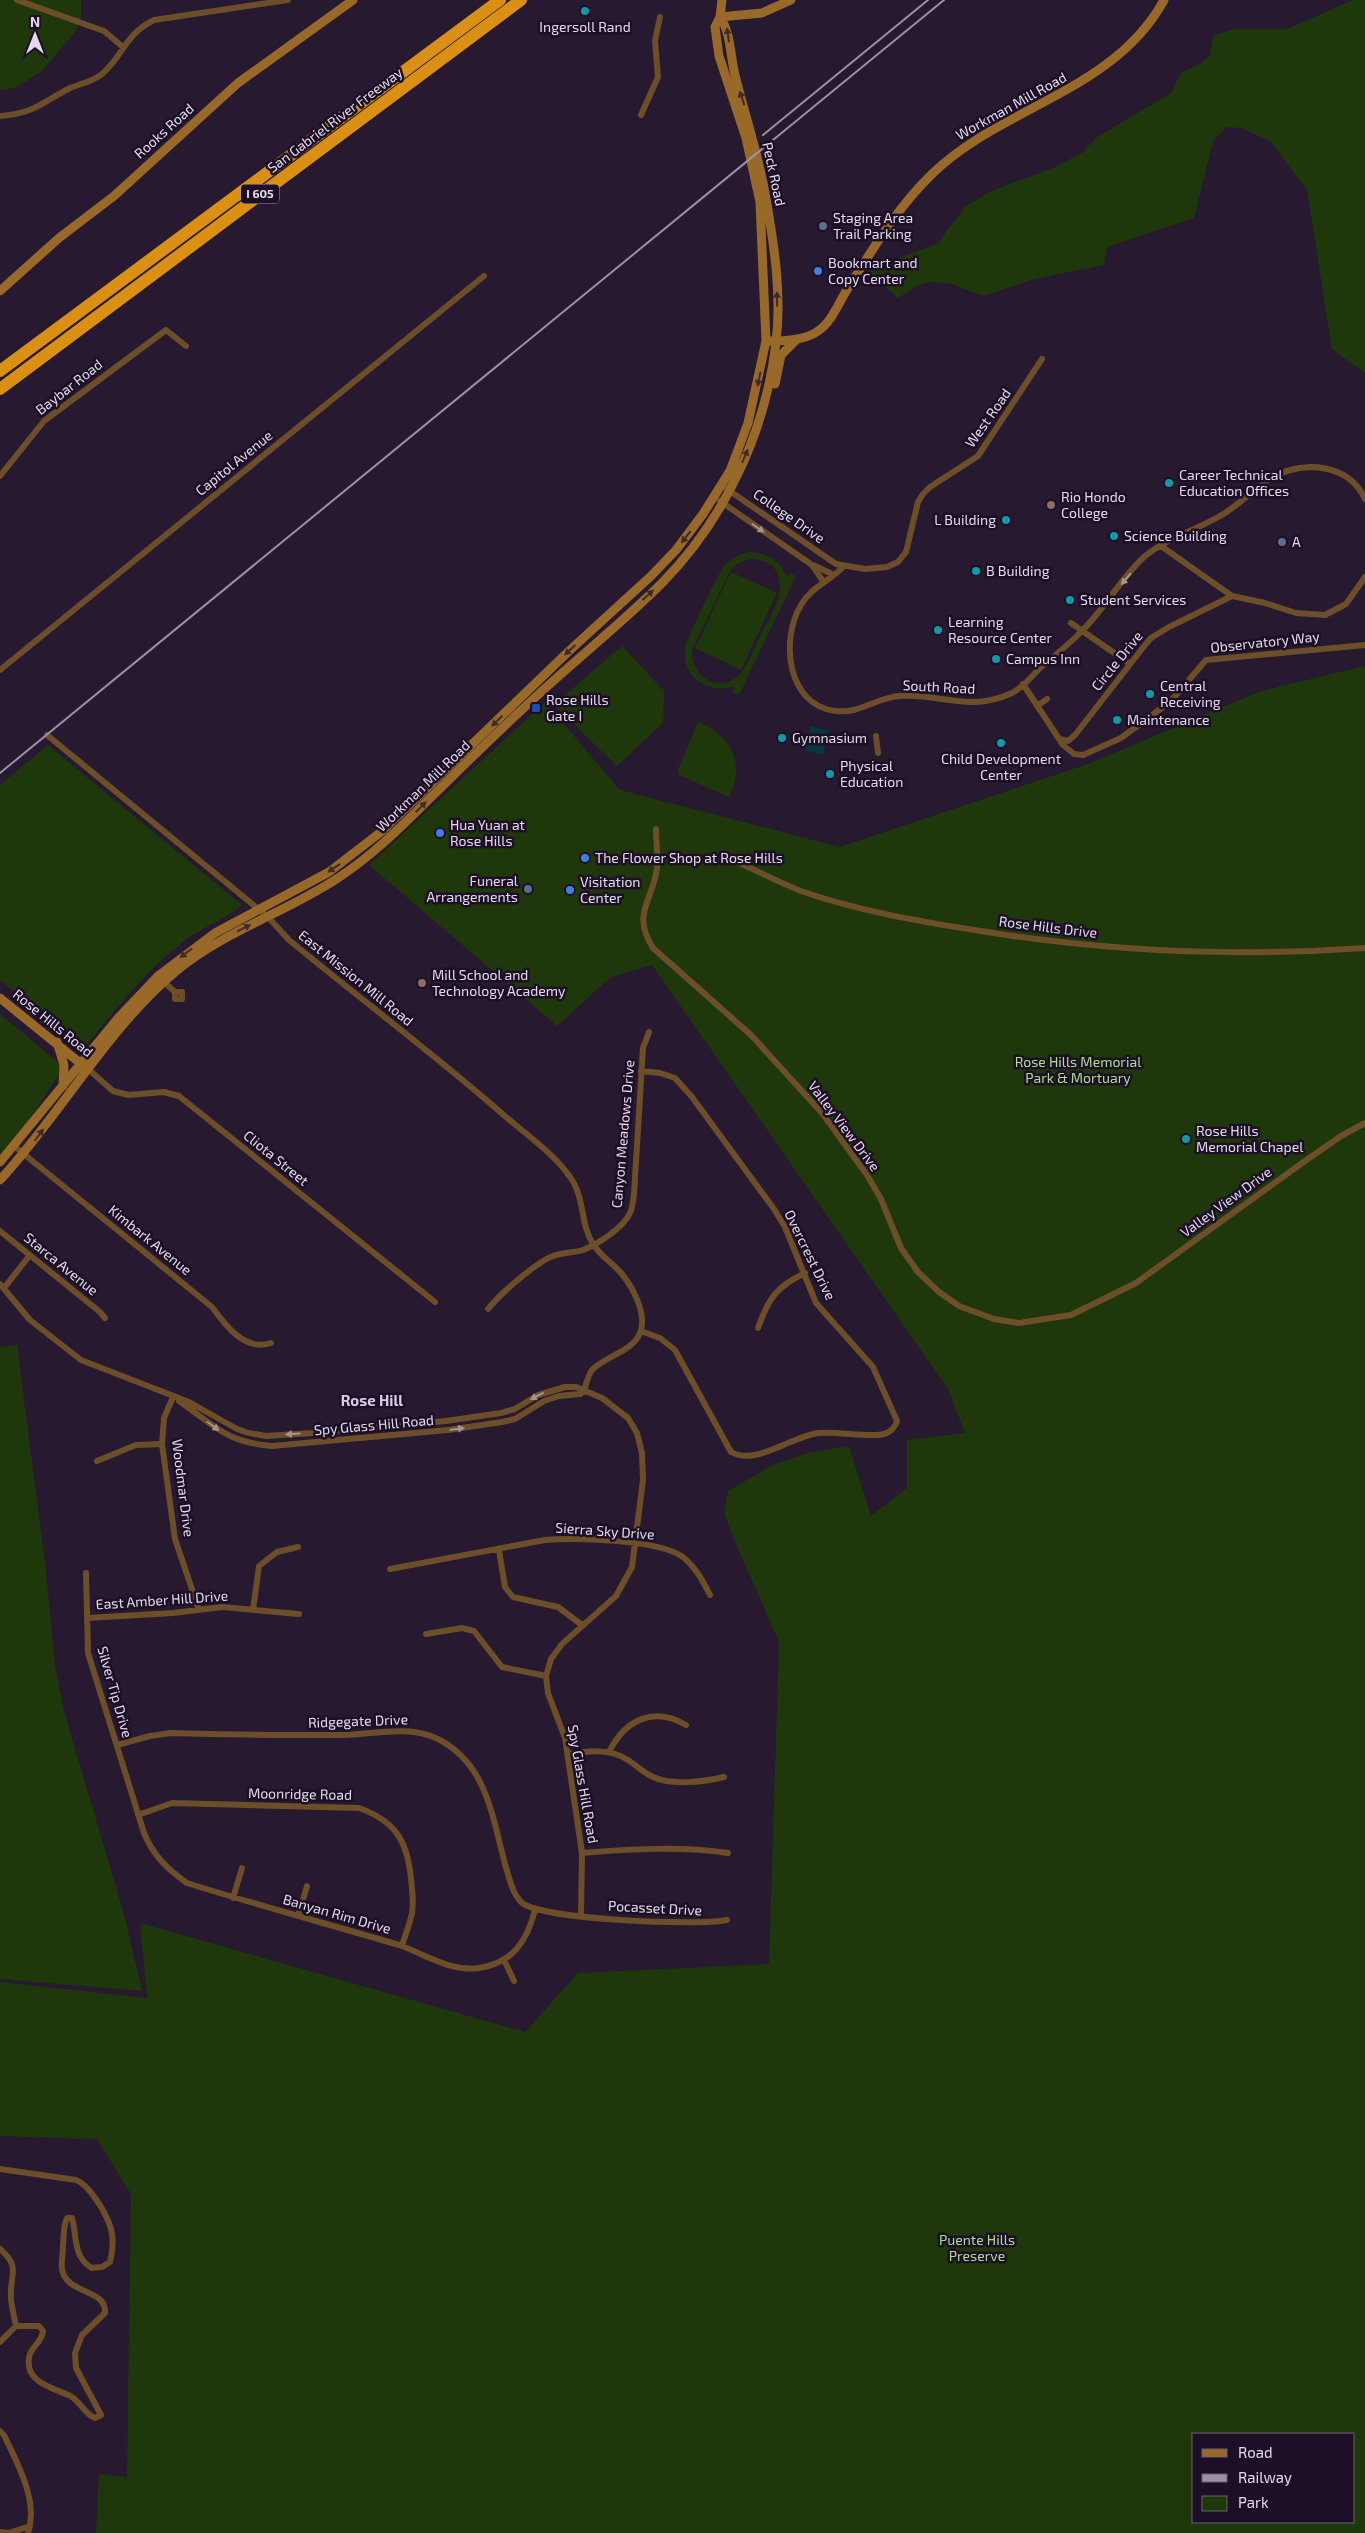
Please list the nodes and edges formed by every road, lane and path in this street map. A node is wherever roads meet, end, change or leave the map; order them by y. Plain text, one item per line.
1 (16, 0) edge
2 (288, 0) edge
3 (353, 0) edge
4 (500, 0) edge
5 (509, 0) edge
6 (521, 0) edge
7 (722, 0) edge
8 (791, 0) edge
9 (1164, 0) edge
10 (485, 2) edge
11 (660, 17) dead end
12 (720, 17) junction
13 (123, 47) junction
14 (641, 115) dead end
15 (0, 116) edge
16 (484, 276) dead end
17 (0, 290) edge
18 (797, 339) junction
19 (766, 341) junction
20 (776, 341) junction
21 (186, 346) dead end
22 (1042, 359) dead end
23 (0, 362) edge
24 (0, 371) edge
25 (0, 381) edge
26 (0, 389) edge
27 (764, 406) junction
28 (0, 476) edge
29 (721, 485) junction
30 (730, 491) junction
31 (714, 497) junction
32 (1365, 499) edge
33 (723, 502) junction
34 (1161, 546) junction
35 (812, 565) junction
36 (843, 566) junction
37 (832, 574) junction
38 (1365, 577) edge
39 (823, 581) junction
40 (1232, 596) junction
41 (1071, 623) dead end
42 (1081, 632) junction
43 (1365, 645) edge
44 (1130, 664) junction
45 (0, 670) edge
46 (1023, 684) junction
47 (1047, 699) dead end
48 (1037, 706) junction
49 (47, 735) dead end
50 (876, 736) dead end
51 (1059, 739) junction
52 (878, 753) dead end
53 (389, 825) junction
54 (656, 829) dead end
55 (739, 863) dead end
56 (359, 864) junction
57 (260, 910) junction
58 (268, 916) junction
59 (1365, 948) edge
60 (161, 979) junction
61 (173, 990) dead end
62 (0, 998) edge
63 (649, 1032) dead end
64 (57, 1042) junction
65 (85, 1066) junction
66 (641, 1071) junction
67 (62, 1087) junction
68 (1365, 1123) edge
69 (14, 1146) junction
70 (24, 1154) junction
71 (0, 1162) edge
72 (0, 1180) edge
73 (0, 1231) edge
74 (593, 1244) junction
75 (30, 1255) junction
76 (805, 1273) junction
77 (2, 1286) edge
78 (435, 1302) dead end
79 (488, 1309) dead end
80 (105, 1318) dead end
81 (758, 1328) dead end
82 (641, 1330) junction
83 (271, 1343) dead end
84 (584, 1390) junction
85 (173, 1397) junction
86 (162, 1444) junction
87 (97, 1461) dead end
88 (637, 1544) junction
89 (298, 1547) dead end
90 (499, 1550) junction
91 (390, 1569) dead end
92 (86, 1573) dead end
93 (710, 1595) dead end
94 (199, 1610) junction
95 (253, 1610) junction
96 (299, 1614) dead end
97 (86, 1618) junction
98 (582, 1625) junction
99 (426, 1634) dead end
100 (546, 1676) junction
101 (686, 1725) dead end
102 (117, 1746) junction
103 (609, 1752) junction
104 (568, 1754) junction
105 (724, 1777) dead end
106 (138, 1815) junction
107 (582, 1853) junction
108 (728, 1853) dead end
109 (242, 1868) dead end
110 (307, 1886) dead end
111 (233, 1898) junction
112 (536, 1910) junction
113 (298, 1916) junction
114 (581, 1916) junction
115 (727, 1920) dead end
116 (402, 1946) junction
117 (504, 1960) junction
118 (514, 1981) dead end
119 (0, 2169) edge
120 (0, 2249) edge
121 (16, 2326) junction
122 (0, 2342) edge
123 (0, 2431) edge
124 (30, 2526) junction
125 (0, 2532) edge
126 (28, 2533) edge

1 - 13 street
2 - 13 street
3 - 17 main road, Rooks Road
4 - 24 highway
5 - 25 highway
6 - 26 highway, San Gabriel River Freeway / I 605
7 - 12 main road, Peck Road
8 - 12 main road
9 - 18 main road, Workman Mill Road
10 - 23 highway, San Gabriel River Freeway / I 605
11 - 14 street
12 - 19 main road, Peck Road
20 -> 12 main road, Peck Road
13 - 15 street
16 - 45 street, Capitol Avenue
18 - 20 main road, Workman Mill Road
18 - 27 main road
19 - 20 main road, Workman Mill Road
19 -> 29 main road, Workman Mill Road
20 - 27 main road, Workman Mill Road
21 - 28 street, Baybar Road
22 - 36 street, West Road
30 -> 27 main road, Workman Mill Road
29 - 30 street, College Drive
29 - 31 main road, Workman Mill Road
30 - 33 main road, Workman Mill Road
30 - 36 street, College Drive
31 - 33 street, College Drive
31 -> 53 main road, Workman Mill Road
32 - 34 street
33 -> 35 street, College Drive
56 -> 33 main road, Workman Mill Road
34 - 40 street
34 -> 42 street
35 - 37 street
35 - 39 street
36 - 37 street
37 - 39 street
38 - 40 street
39 - 46 street, South Road
40 - 44 street, Circle Drive
41 - 42 street
42 - 44 street
42 - 46 street
43 - 51 street, Observatory Way
44 - 51 street, Circle Drive
46 - 48 street, Observatory Way
47 - 48 street
48 - 51 street, Observatory Way
49 - 57 street, East Mission Mill Road
50 - 52 street
53 - 56 main road
53 -> 57 main road, Workman Mill Road
54 - 68 street, Valley View Drive
55 - 59 street, Rose Hills Drive
56 - 58 main road, Workman Mill Road
57 - 58 street, East Mission Mill Road
57 -> 60 main road, Workman Mill Road
60 -> 58 main road, Workman Mill Road
58 - 74 street, East Mission Mill Road
60 - 61 street
60 - 65 main road, Workman Mill Road
60 - 65 main road, Workman Mill Road
62 - 64 main road, Rose Hills Road
63 - 66 street, Canyon Meadows Drive
64 - 65 main road, Rose Hills Road
64 - 67 main road
65 - 67 main road, Workman Mill Road
70 -> 65 main road, Workman Mill Road
65 - 78 street, Cliota Street
66 - 74 street, Canyon Meadows Drive
66 - 76 street, Overcrest Drive
67 - 69 main road, Workman Mill Road
69 - 70 street, Kimbark Avenue
69 - 71 main road, Workman Mill Road
70 - 72 main road, Workman Mill Road
70 - 83 street, Kimbark Avenue
73 - 75 street, Starca Avenue
74 - 79 street, Canyon Meadows Drive
74 - 82 street, East Mission Mill Road
75 - 77 street
75 - 80 street, Starca Avenue
76 - 81 street
76 - 82 street, Overcrest Drive
77 - 85 street, Spy Glass Hill Road
82 - 84 street
84 -> 85 street, Spy Glass Hill Road
85 -> 84 street, Spy Glass Hill Road
84 - 88 street, Spy Glass Hill Road
85 - 86 street, Woodmar Drive
86 - 87 street
86 - 94 street, Woodmar Drive
88 - 90 street, Sierra Sky Drive
88 - 93 street, Sierra Sky Drive
88 - 98 street, Spy Glass Hill Road
89 - 95 street
90 - 91 street, Sierra Sky Drive
90 - 98 street
92 - 97 street, Silver Tip Drive
94 - 95 street, East Amber Hill Drive
94 - 97 street, East Amber Hill Drive
95 - 96 street, East Amber Hill Drive
97 - 102 street, Silver Tip Drive
98 - 100 street, Spy Glass Hill Road
99 - 100 street
100 - 104 street, Spy Glass Hill Road
101 - 103 street
102 - 106 street, Silver Tip Drive
102 - 112 street, Ridgegate Drive
103 - 104 street
103 - 105 street
104 - 107 street, Spy Glass Hill Road
106 - 111 street, Banyan Rim Drive
106 - 116 street, Moonridge Road
107 - 108 street
107 - 114 street, Spy Glass Hill Road
109 - 111 street
110 - 113 street
111 - 113 street, Banyan Rim Drive
112 - 114 street
112 - 117 street, Banyan Rim Drive
113 - 116 street, Banyan Rim Drive
114 - 115 street, Pocasset Drive
116 - 117 street, Banyan Rim Drive
117 - 118 street
119 - 121 street
120 - 121 street
121 - 122 street
123 - 124 street
124 - 125 street
124 - 126 street

